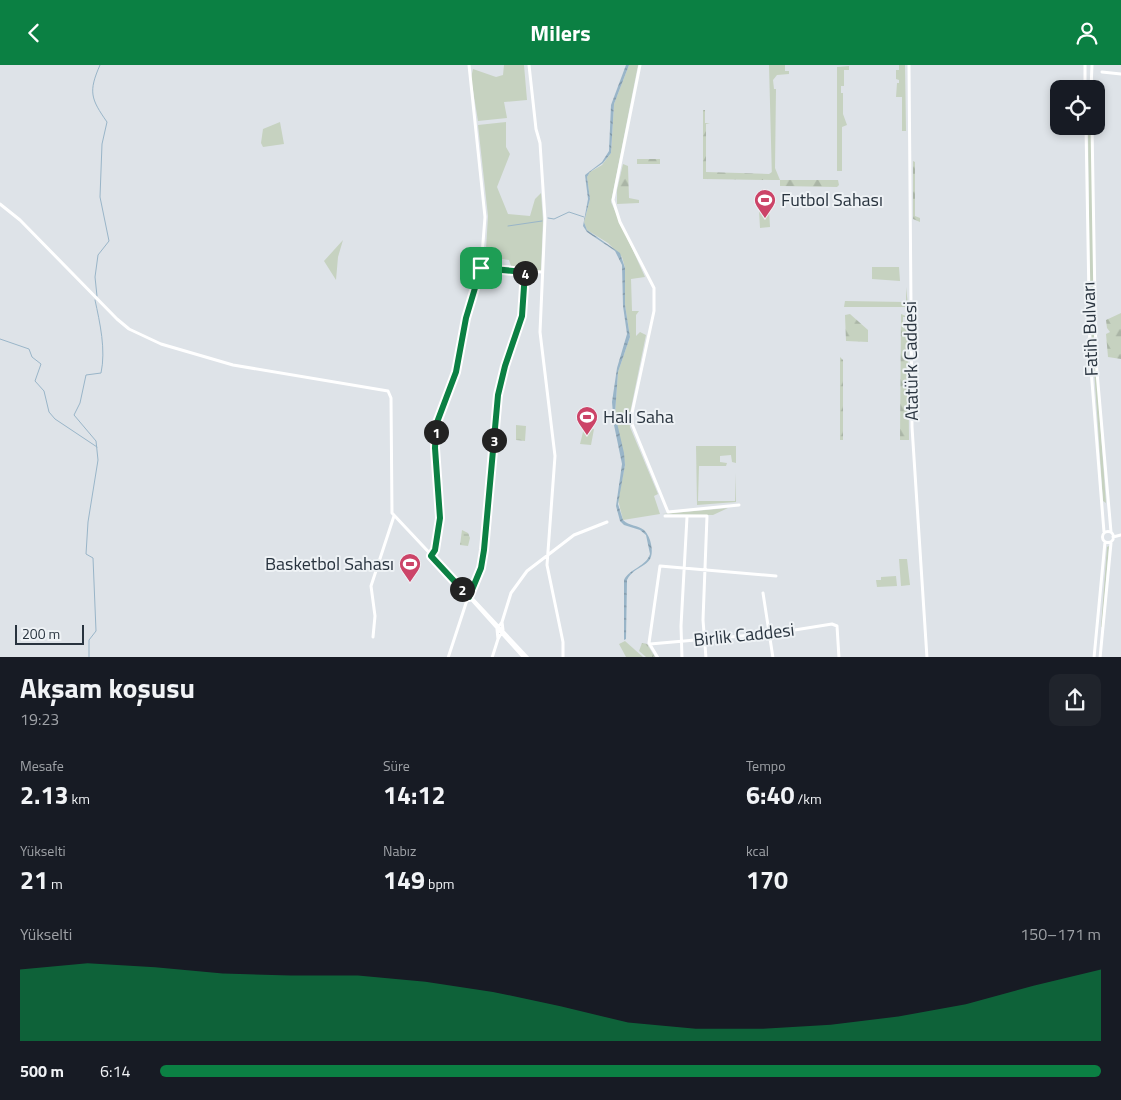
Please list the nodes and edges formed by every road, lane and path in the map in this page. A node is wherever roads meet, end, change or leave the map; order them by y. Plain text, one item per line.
1 (469, 65) edge
2 (529, 65) edge
3 (640, 65) edge
4 (909, 65) edge
5 (1085, 66) edge
6 (1092, 66) edge
7 (1102, 72) dead end
8 (1121, 74) edge
9 (1085, 76) junction
10 (1092, 76) junction
11 (1085, 80) edge
12 (1092, 80) edge
13 (1086, 135) edge
14 (1092, 135) edge
15 (0, 204) edge
16 (1088, 219) junction
17 (1094, 222) junction
18 (481, 268) junction
19 (525, 272) junction
20 (542, 272) junction
21 (739, 505) dead end
22 (394, 516) junction
23 (665, 516) dead end
24 (687, 517) dead end
25 (607, 522) dead end
26 (1104, 532) junction
27 (1111, 532) junction
28 (1121, 535) edge
29 (1113, 537) junction
30 (1105, 542) junction
31 (1111, 543) junction
32 (431, 556) junction
33 (547, 557) junction
34 (684, 569) junction
35 (704, 571) junction
36 (776, 577) dead end
37 (763, 593) dead end
38 (469, 597) junction
39 (502, 621) junction
40 (498, 628) junction
41 (502, 632) junction
42 (769, 634) junction
43 (373, 637) dead end
44 (498, 639) junction
45 (704, 641) junction
46 (682, 642) junction
47 (650, 644) junction
48 (448, 657) edge
49 (492, 657) edge
50 (524, 657) edge
51 (528, 657) edge
52 (564, 657) edge
53 (658, 657) edge
54 (682, 657) edge
55 (706, 657) edge
56 (773, 657) edge
57 (839, 657) edge
58 (927, 657) edge
59 (1094, 657) edge
60 (1100, 657) edge

1 - 18 street
2 - 20 street
3 - 21 street
4 - 58 street, Atatürk Caddesi
5 - 6 street
5 - 9 street
6 - 10 street
7 - 8 street
9 - 10 street
9 - 11 street
10 - 12 street
13 - 16 street, Fatih Bulvarı
14 - 17 street, Fatih Bulvarı
15 - 22 street
16 - 17 street
16 - 26 street, Fatih Bulvarı
17 - 27 street, Fatih Bulvarı
18 - 19 street
18 - 32 street
19 - 20 street
19 - 38 street
20 - 33 street
22 - 32 street
22 - 43 street
23 - 35 street
24 - 34 street
25 - 33 street
26 - 27 street
26 - 30 street, Fatih Bulvarı
27 - 29 street, Fatih Bulvarı
28 - 29 street
29 - 31 street
30 - 31 street
30 - 59 street, Fatih Bulvarı
31 - 60 street
32 - 38 street
33 - 39 street
33 - 52 street
34 - 35 street
34 - 46 street
34 - 47 street
35 - 36 street
35 - 45 street
37 - 42 street
38 - 40 street
38 - 48 street
39 - 40 street
39 - 41 street
40 - 41 street
40 - 44 street
41 - 44 street
41 - 50 street
41 - 51 street
42 - 45 street, Birlik Caddesi
42 - 56 street
42 - 57 street, Birlik Caddesi
44 - 49 street
45 - 46 street, Birlik Caddesi
45 - 55 street
46 - 47 street, Birlik Caddesi
46 - 54 street
47 - 53 street

